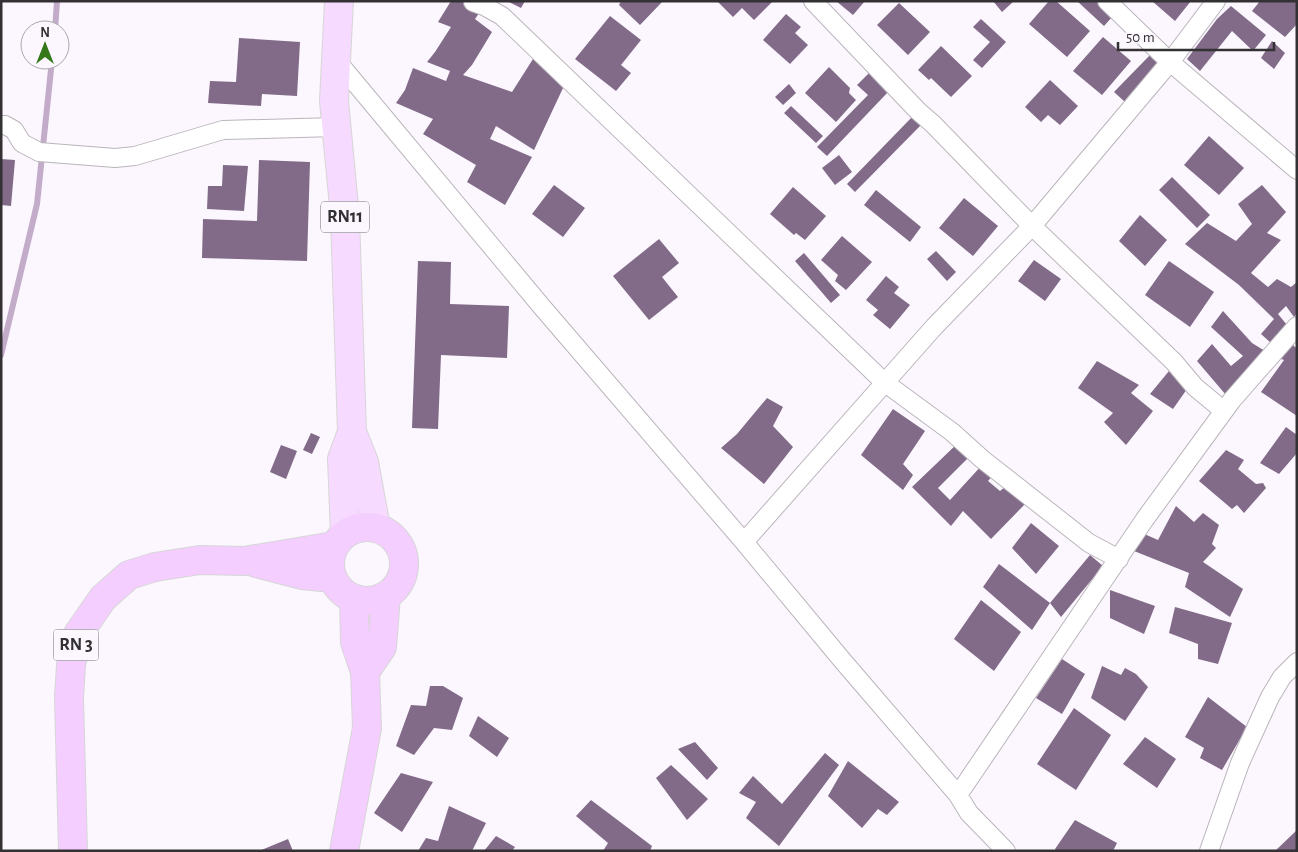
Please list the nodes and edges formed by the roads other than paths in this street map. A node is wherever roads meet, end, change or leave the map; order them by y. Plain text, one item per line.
1 (338, 1) edge
2 (813, 1) edge
3 (1107, 1) edge
4 (1216, 1) edge
5 (473, 2) edge
6 (337, 61) junction
7 (1170, 62) junction
8 (1, 125) edge
9 (336, 128) junction
10 (1297, 170) edge
11 (1032, 226) junction
12 (1297, 326) edge
13 (884, 382) junction
14 (1224, 411) junction
15 (352, 432) junction
16 (376, 528) junction
17 (340, 540) junction
18 (744, 542) junction
19 (1119, 559) junction
20 (244, 561) junction
21 (332, 578) junction
22 (386, 596) junction
23 (354, 600) junction
24 (1297, 662) edge
25 (365, 672) junction
26 (958, 795) junction
27 (1006, 850) edge
28 (73, 851) edge
29 (344, 851) edge
30 (1209, 851) edge

1 - 6 main road, RN11
2 - 11 street
3 - 7 street
4 - 7 street
5 - 13 street
6 - 9 main road, RN11
6 - 18 street
7 - 10 street
7 - 11 street
8 - 9 street
9 - 15 main road, RN11
11 - 13 street
11 - 14 street
12 - 14 street
13 - 18 street
13 - 19 street
14 - 19 street
15 - 16 main road, RN11
15 - 17 main road, RN11
16 - 17 highway, RN 3
16 - 22 highway
17 - 20 highway, RN 3
17 - 21 highway
18 - 26 street
19 - 26 street
20 - 21 highway, RN 3
20 - 28 highway, RN 3
21 - 23 highway
22 - 23 highway
22 - 25 highway
23 - 25 highway
24 - 30 street
25 - 29 highway
26 - 27 street

